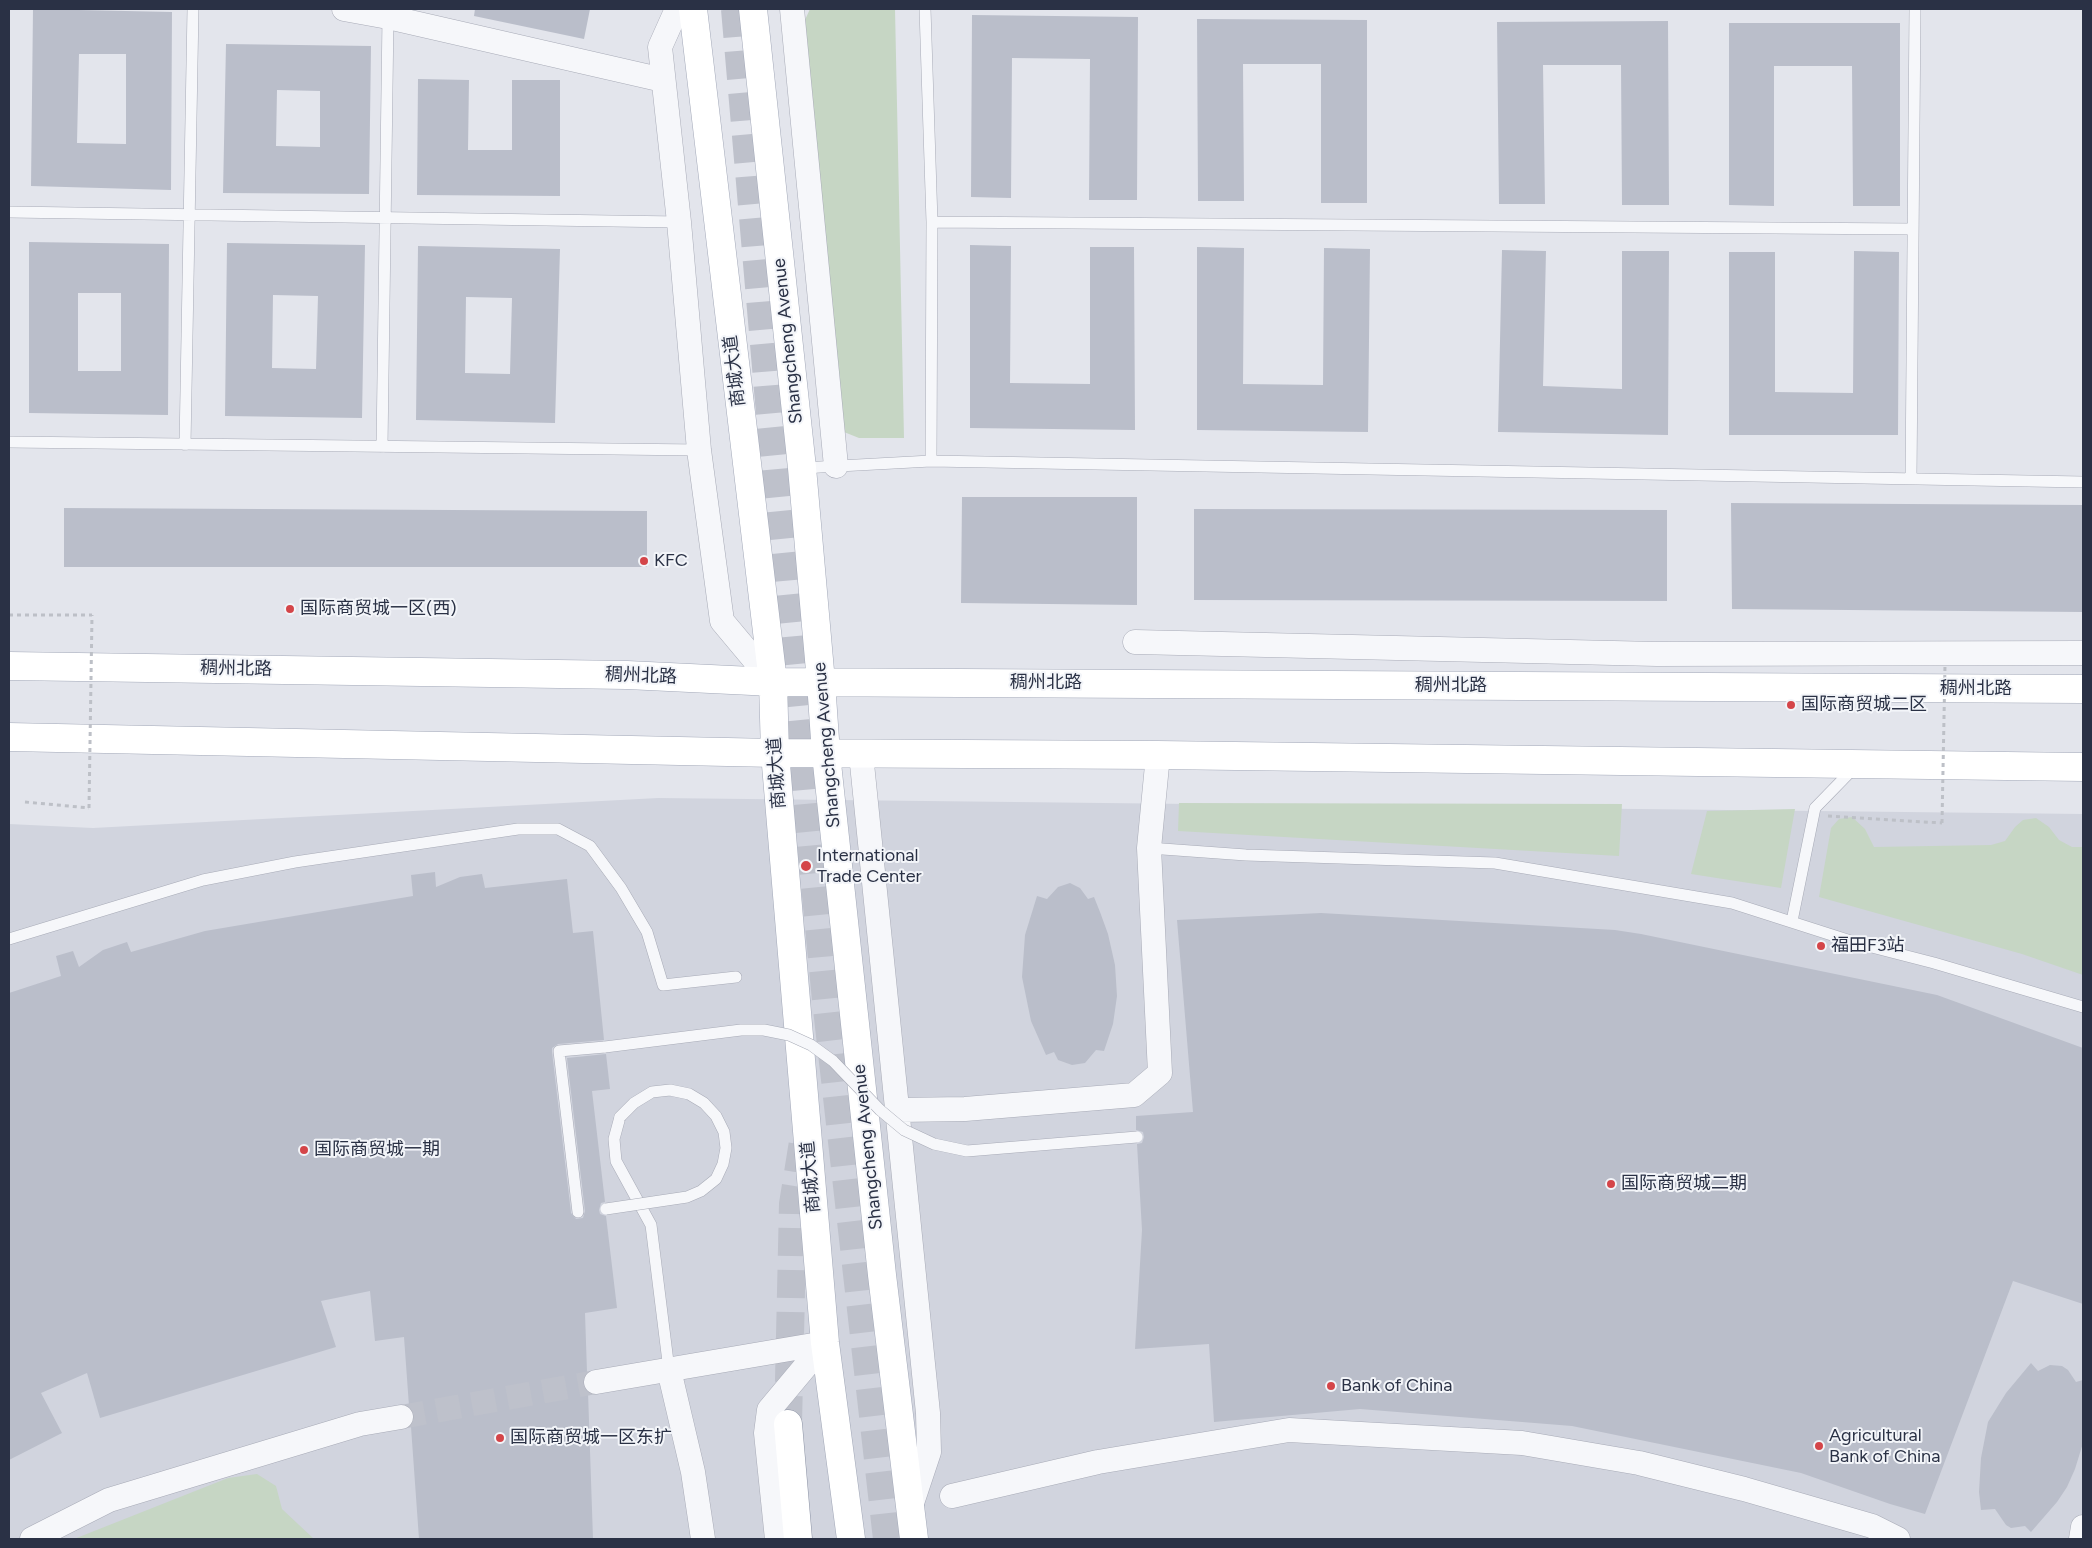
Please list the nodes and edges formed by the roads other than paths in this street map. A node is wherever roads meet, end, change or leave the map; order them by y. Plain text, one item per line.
1 (193, 9) edge
2 (344, 9) edge
3 (677, 9) edge
4 (693, 9) edge
5 (753, 9) edge
6 (792, 9) edge
7 (925, 9) edge
8 (1915, 9) edge
9 (388, 17) junction
10 (663, 80) junction
11 (9, 212) edge
12 (190, 214) junction
13 (386, 217) junction
14 (680, 222) junction
15 (932, 222) junction
16 (1912, 229) junction
17 (9, 442) edge
18 (185, 445) junction
19 (382, 448) junction
20 (699, 450) junction
21 (931, 461) junction
22 (836, 466) junction
23 (802, 468) junction
24 (1911, 479) junction
25 (2083, 482) edge
26 (1136, 642) dead end
27 (2083, 653) edge
28 (9, 666) edge
29 (773, 682) junction
30 (821, 682) junction
31 (2083, 689) edge
32 (9, 737) edge
33 (775, 753) junction
34 (826, 754) junction
35 (862, 754) junction
36 (1158, 755) junction
37 (1858, 764) junction
38 (2083, 767) edge
39 (1149, 848) junction
40 (1792, 921) junction
41 (9, 939) edge
42 (736, 977) dead end
43 (2083, 1007) edge
44 (898, 1110) junction
45 (1137, 1138) dead end
46 (606, 1209) dead end
47 (578, 1212) dead end
48 (824, 1343) junction
49 (668, 1370) junction
50 (596, 1382) tunnel mouth
51 (401, 1416) tunnel mouth
52 (788, 1424) tunnel mouth
53 (952, 1496) dead end
54 (910, 1509) junction
55 (2083, 1527) edge
56 (32, 1539) edge
57 (703, 1539) edge
58 (777, 1539) edge
59 (798, 1539) edge
60 (851, 1539) edge
61 (914, 1539) edge
62 (1898, 1539) edge
63 (2081, 1539) edge

1 - 12 lane
2 - 9 street
3 - 10 street
4 - 29 main road, 商城大道
5 - 23 main road, Shangcheng Avenue
6 - 22 street
7 - 15 lane
8 - 16 lane
9 - 10 street
9 - 13 lane
10 - 14 street
11 - 12 lane
12 - 13 lane
12 - 18 lane
13 - 14 lane
13 - 19 lane
14 - 20 street
15 - 16 lane
15 - 21 lane
16 - 24 lane
17 - 18 lane
18 - 19 lane
19 - 20 lane
20 - 29 street
21 - 22 lane
21 - 24 lane
22 - 23 lane
23 - 30 main road, Shangcheng Avenue
24 - 25 lane
26 - 27 street
28 - 29 main road, 稠州北路
29 - 30 main road, 稠州北路
29 - 33 main road, 商城大道
30 - 31 main road, 稠州北路
30 - 34 main road, Shangcheng Avenue
32 - 33 main road
33 - 34 main road
33 - 48 main road, 商城大道
34 - 35 main road
34 - 54 main road, Shangcheng Avenue
35 - 36 main road
35 - 44 street
36 - 37 main road
36 - 39 street
37 - 38 main road
37 - 40 lane
39 - 40 lane
39 - 44 street
40 - 43 lane
41 - 42 lane
44 - 54 street
45 - 47 lane, bridge
46 - 49 lane, bridge
48 - 49 street
48 - 58 street
48 - 60 main road, 商城大道
49 - 50 street
49 - 57 street
51 - 56 street
52 - 59 main road
53 - 62 street
54 - 61 main road, Shangcheng Avenue
55 - 63 street

